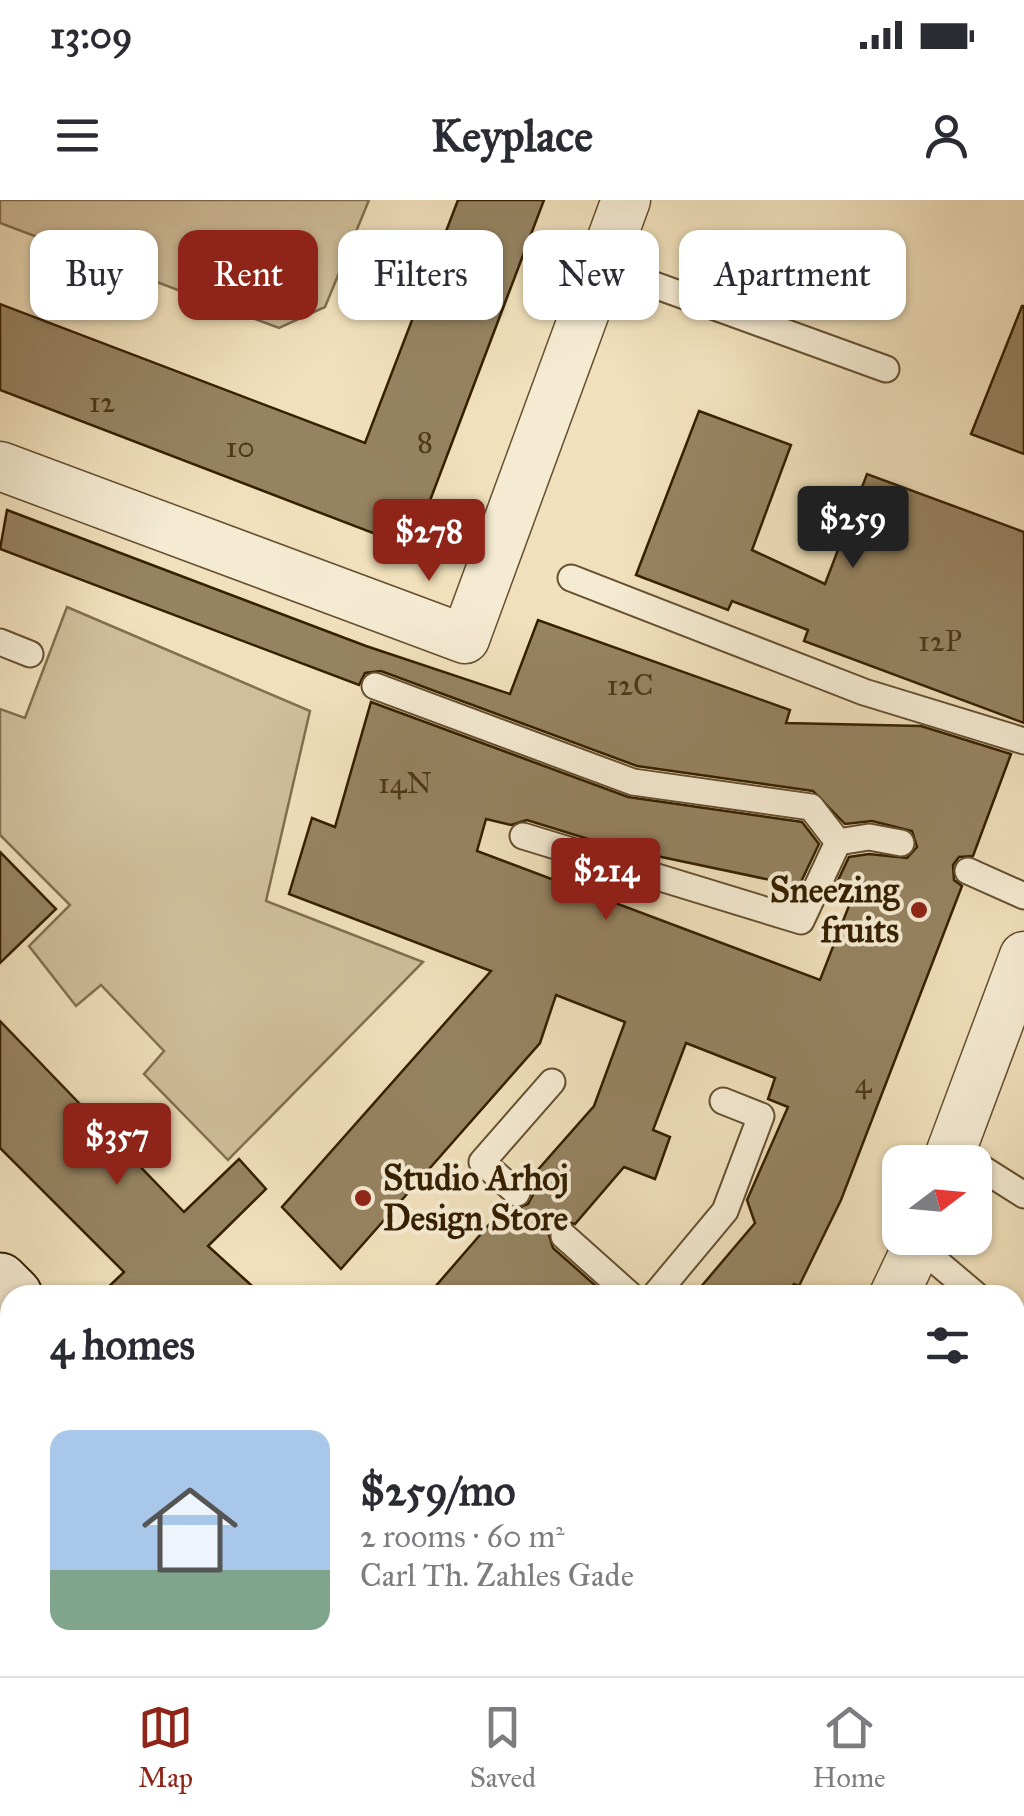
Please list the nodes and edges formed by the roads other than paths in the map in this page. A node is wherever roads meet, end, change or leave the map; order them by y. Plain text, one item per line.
1 (626, 200) edge
2 (615, 230) edge
3 (659, 287) edge
4 (582, 320) edge
5 (886, 370) dead end
6 (0, 466) edge
7 (571, 578) dead end
8 (0, 642) edge
9 (30, 654) dead end
10 (375, 686) dead end
11 (1024, 741) edge
12 (522, 836) dead end
13 (838, 842) junction
14 (901, 843) dead end
15 (968, 871) dead end
16 (1024, 896) edge
17 (1024, 956) edge
18 (552, 1082) dead end
19 (723, 1101) dead end
20 (967, 1145) edge
21 (992, 1177) edge
22 (517, 1193) dead end
23 (1024, 1195) edge
24 (564, 1236) dead end
25 (913, 1255) edge
26 (933, 1255) edge
27 (619, 1285) edge
28 (662, 1285) edge
29 (899, 1285) edge
30 (965, 1285) edge

1 - 2 street
3 - 5 lane
4 - 6 street
7 - 11 lane
8 - 9 lane
10 - 13 lane
12 - 13 lane
13 - 14 lane
15 - 16 lane
17 - 20 street
18 - 22 lane
19 - 28 lane
21 - 23 lane
24 - 27 lane
25 - 29 street
26 - 30 lane

